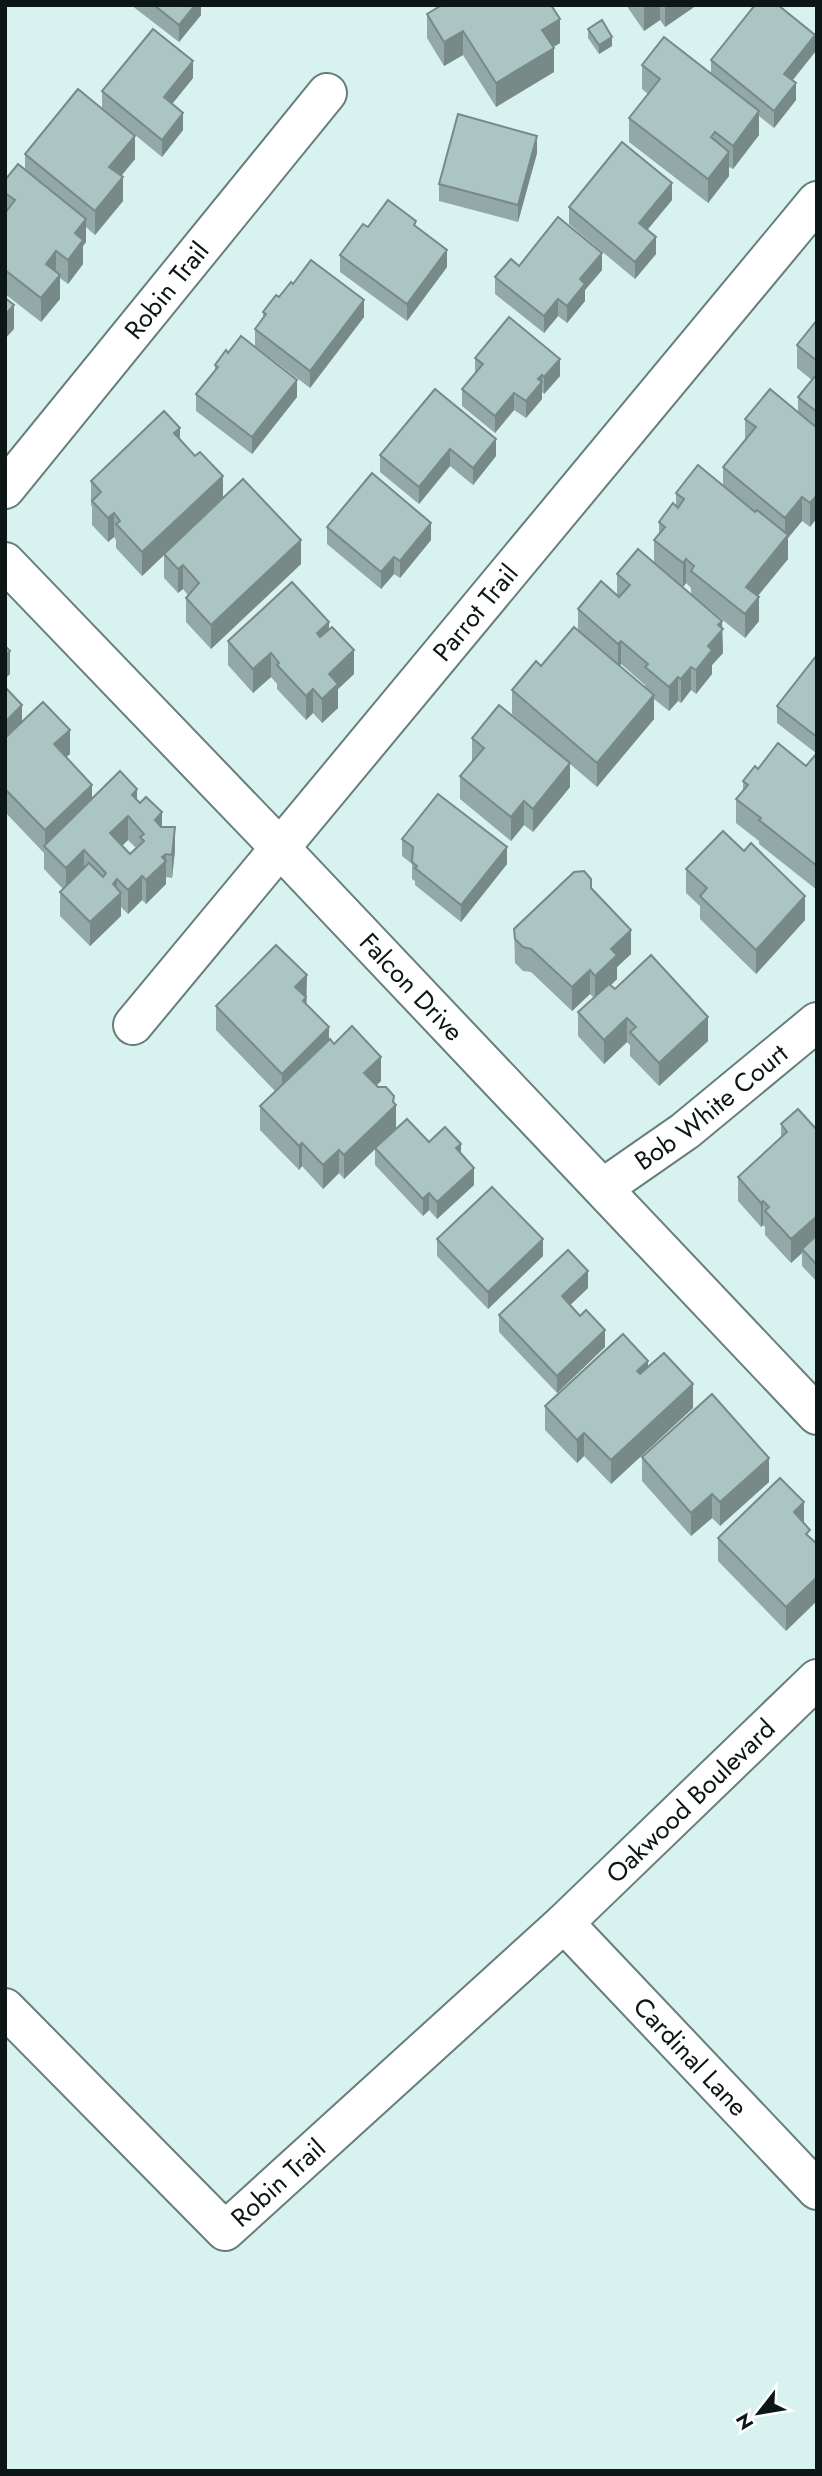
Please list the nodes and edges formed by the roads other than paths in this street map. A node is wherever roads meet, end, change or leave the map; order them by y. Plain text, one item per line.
1 (327, 93) dead end
2 (817, 201) edge
3 (5, 489) edge
4 (5, 562) edge
5 (281, 848) junction
6 (817, 1023) edge
7 (133, 1026) dead end
8 (603, 1188) junction
9 (817, 1415) edge
10 (817, 1679) edge
11 (564, 1923) junction
12 (5, 2008) edge
13 (817, 2190) edge

1 - 3 street, Robin Trail
2 - 5 street, Parrot Trail
4 - 5 street, Falcon Drive
5 - 7 street, Parrot Trail
5 - 8 street, Falcon Drive
6 - 8 street, Bob White Court
8 - 9 street, Falcon Drive
10 - 11 street, Oakwood Boulevard
11 - 12 street, Robin Trail
11 - 13 street, Cardinal Lane

